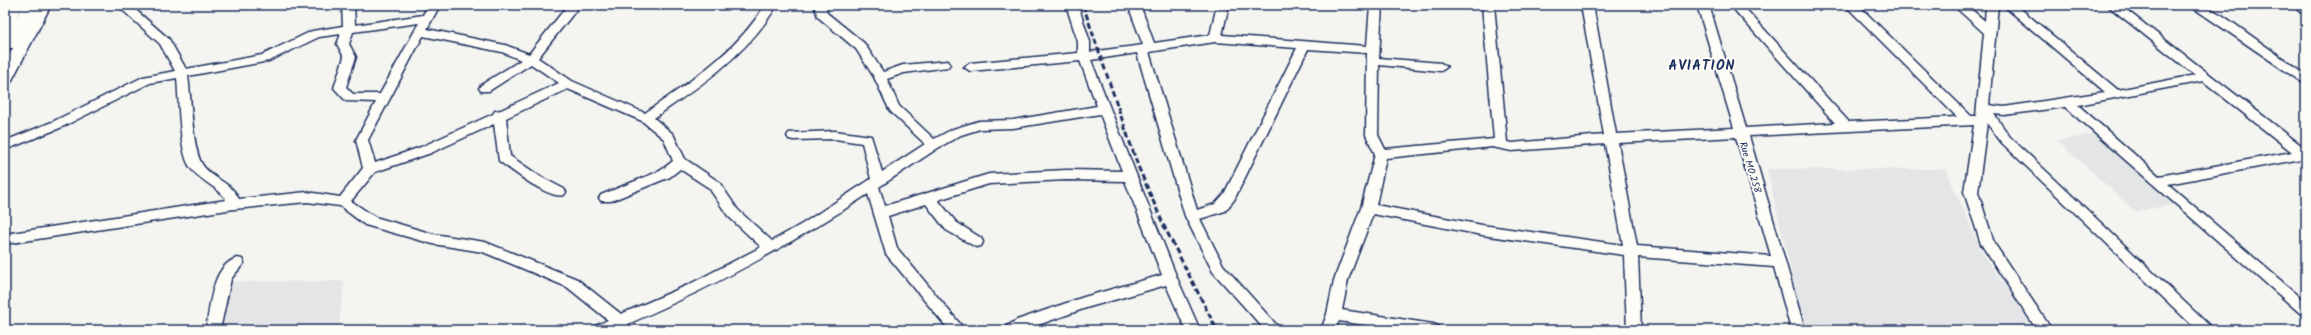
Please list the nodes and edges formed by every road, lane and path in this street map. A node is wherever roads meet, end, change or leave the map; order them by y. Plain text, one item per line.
1 (17, 5) edge
2 (30, 5) edge
3 (44, 5) edge
4 (123, 5) edge
5 (348, 5) edge
6 (434, 5) edge
7 (574, 5) edge
8 (771, 5) edge
9 (820, 5) edge
10 (1072, 5) edge
11 (1134, 5) edge
12 (1223, 5) edge
13 (1373, 5) edge
14 (1488, 5) edge
15 (1587, 5) edge
16 (1703, 5) edge
17 (1736, 5) edge
18 (1851, 5) edge
19 (1959, 5) edge
20 (1992, 5) edge
21 (2009, 5) edge
22 (2113, 5) edge
23 (2195, 5) edge
24 (2302, 5) edge
25 (2306, 8) edge
26 (426, 18) junction
27 (349, 28) junction
28 (5, 29) edge
29 (422, 32) junction
30 (1990, 32) junction
31 (1215, 38) junction
32 (1304, 46) junction
33 (1146, 49) junction
34 (5, 54) edge
35 (1373, 55) junction
36 (1084, 56) junction
37 (531, 59) junction
38 (944, 64) dead end
39 (970, 67) dead end
40 (1441, 67) dead end
41 (182, 72) junction
42 (880, 77) junction
43 (2205, 77) junction
44 (5, 78) edge
45 (2306, 81) edge
46 (568, 84) junction
47 (485, 88) dead end
48 (2114, 93) junction
49 (385, 98) junction
50 (2068, 103) junction
51 (1104, 109) junction
52 (499, 114) junction
53 (1983, 114) junction
54 (646, 118) junction
55 (1968, 121) junction
56 (1846, 127) junction
57 (1740, 133) junction
58 (793, 136) dead end
59 (1610, 139) junction
60 (933, 145) junction
61 (1501, 145) junction
62 (5, 146) edge
63 (1381, 154) junction
64 (2305, 155) edge
65 (680, 162) junction
66 (370, 169) junction
67 (1128, 176) junction
68 (2158, 181) junction
69 (875, 183) junction
70 (559, 192) dead end
71 (928, 197) junction
72 (606, 198) dead end
73 (343, 202) junction
74 (234, 204) junction
75 (1368, 208) junction
76 (880, 213) junction
77 (1192, 216) junction
78 (5, 239) edge
79 (976, 242) dead end
80 (770, 247) junction
81 (1631, 251) junction
82 (1780, 262) junction
83 (237, 263) dead end
84 (1170, 278) junction
85 (2306, 310) edge
86 (1334, 314) junction
87 (621, 325) edge
88 (213, 330) edge
89 (600, 330) edge
90 (958, 330) edge
91 (1012, 330) edge
92 (1193, 330) edge
93 (1274, 330) edge
94 (1328, 330) edge
95 (1432, 330) edge
96 (1634, 330) edge
97 (1798, 330) edge
98 (2045, 330) edge
99 (2207, 330) edge

1 - 28 street
2 - 34 main road
3 - 44 main road
4 - 41 street
5 - 27 street
6 - 26 street
7 - 37 street
8 - 54 street
9 - 42 street
10 - 36 street
11 - 33 street
12 - 31 street
13 - 35 street
14 - 61 street
15 - 59 street
16 - 57 street, Rue MO.258
17 - 56 street
18 - 55 street
19 - 30 street
20 - 30 street
21 - 48 street
22 - 43 street
23 - 45 street
24 - 25 highway
26 - 27 street
26 - 29 street
27 - 41 street
27 - 49 street
29 - 37 street
29 - 49 street
30 - 53 street
31 - 32 street
31 - 33 street
32 - 35 street
32 - 77 street
33 - 36 street
33 - 77 street
35 - 40 street
35 - 63 street
36 - 39 street
36 - 51 street
37 - 46 street
37 - 47 street
38 - 42 street
41 - 62 street
41 - 74 street
42 - 60 street
43 - 48 street
43 - 64 street
46 - 52 street
46 - 54 street
48 - 50 street
49 - 66 street
50 - 53 street
50 - 68 street
51 - 60 street
51 - 67 street
52 - 66 street
52 - 70 street
53 - 55 street
53 - 98 street
53 - 99 street
54 - 65 street
55 - 56 street
56 - 57 street
57 - 59 street
57 - 82 street, Rue MO.258
58 - 69 street
59 - 61 street
59 - 81 street
60 - 69 street
61 - 63 street
63 - 75 street
64 - 68 street
65 - 72 street
65 - 80 street
66 - 73 street
67 - 71 street
67 - 84 street
68 - 85 street
69 - 76 street
69 - 80 street
71 - 76 street
71 - 79 street
73 - 74 street
73 - 87 street
74 - 78 street
75 - 81 street
75 - 86 street
76 - 90 street
77 - 93 street
80 - 87 street
81 - 82 street
81 - 96 street
82 - 97 street, Rue MO.258
83 - 88 street
84 - 91 street
84 - 92 street
86 - 94 street
86 - 95 street
87 - 89 street

